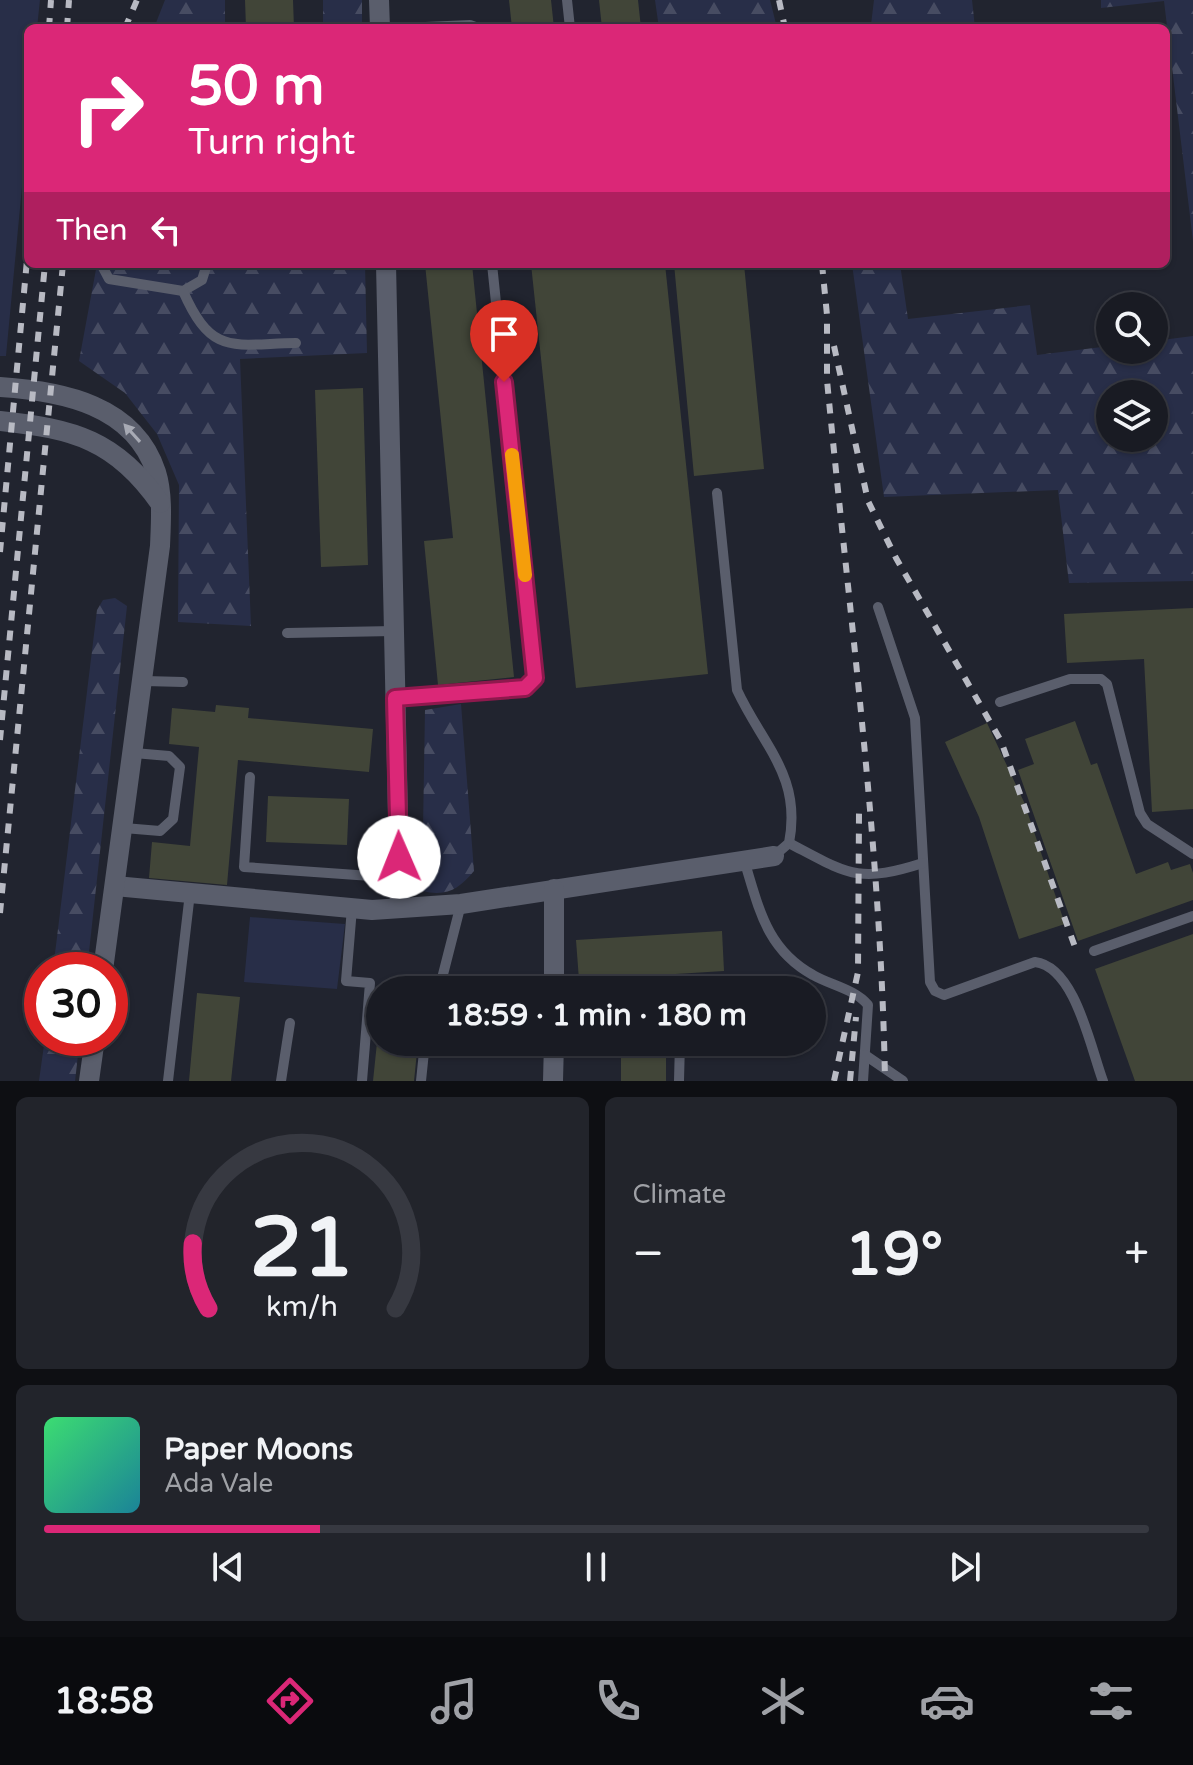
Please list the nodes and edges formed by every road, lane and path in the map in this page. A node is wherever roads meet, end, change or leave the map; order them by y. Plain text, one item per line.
1 (379, 0) edge
2 (567, 0) edge
3 (380, 24) edge
4 (570, 24) edge
5 (103, 268) edge
6 (206, 268) edge
7 (386, 268) edge
8 (492, 268) edge
9 (183, 291) junction
10 (296, 343) dead end
11 (0, 387) edge
12 (0, 421) edge
13 (717, 493) dead end
14 (160, 503) junction
15 (878, 607) dead end
16 (394, 631) junction
17 (287, 633) dead end
18 (145, 681) junction
19 (183, 682) dead end
20 (395, 698) junction
21 (1000, 702) dead end
22 (134, 753) junction
23 (250, 777) dead end
24 (124, 828) junction
25 (781, 850) junction
26 (1193, 854) edge
27 (744, 860) junction
28 (923, 863) junction
29 (399, 878) junction
30 (115, 886) junction
31 (554, 889) junction
32 (190, 893) junction
33 (461, 904) junction
34 (352, 908) junction
35 (400, 908) junction
36 (1193, 916) edge
37 (1094, 951) dead end
38 (106, 952) edge
39 (443, 976) edge
40 (554, 976) edge
41 (290, 1023) dead end
42 (865, 1055) junction
43 (92, 1056) edge
44 (424, 1056) edge
45 (554, 1056) edge
46 (680, 1056) edge
47 (89, 1081) edge
48 (168, 1081) edge
49 (281, 1081) edge
50 (362, 1081) edge
51 (421, 1081) edge
52 (553, 1081) edge
53 (679, 1081) edge
54 (863, 1081) edge
55 (903, 1081) edge
56 (1103, 1081) edge

1 - 3 street
2 - 4 lane
5 - 9 lane
6 - 9 lane
7 - 16 street
8 - 20 lane
9 - 10 lane
14 -> 11 street
12 - 14 street
13 - 25 lane
14 - 18 street
15 - 28 lane
16 - 17 lane
16 - 20 street
18 - 19 lane
18 - 22 street
20 - 29 street
21 - 26 lane
22 - 24 street
22 - 24 lane
23 - 29 lane
24 - 30 street
25 - 27 street
25 - 28 lane
27 - 31 street
27 - 42 lane
28 - 56 lane
29 - 35 street
30 - 32 street
30 - 38 street
31 - 33 street
31 - 40 street
32 - 34 street
32 - 48 lane
33 - 35 street
33 - 39 lane
34 - 35 street
34 - 50 lane
36 - 37 lane
41 - 49 lane
42 - 54 lane
42 - 55 lane
43 - 47 street
44 - 51 lane
45 - 52 street
46 - 53 lane

